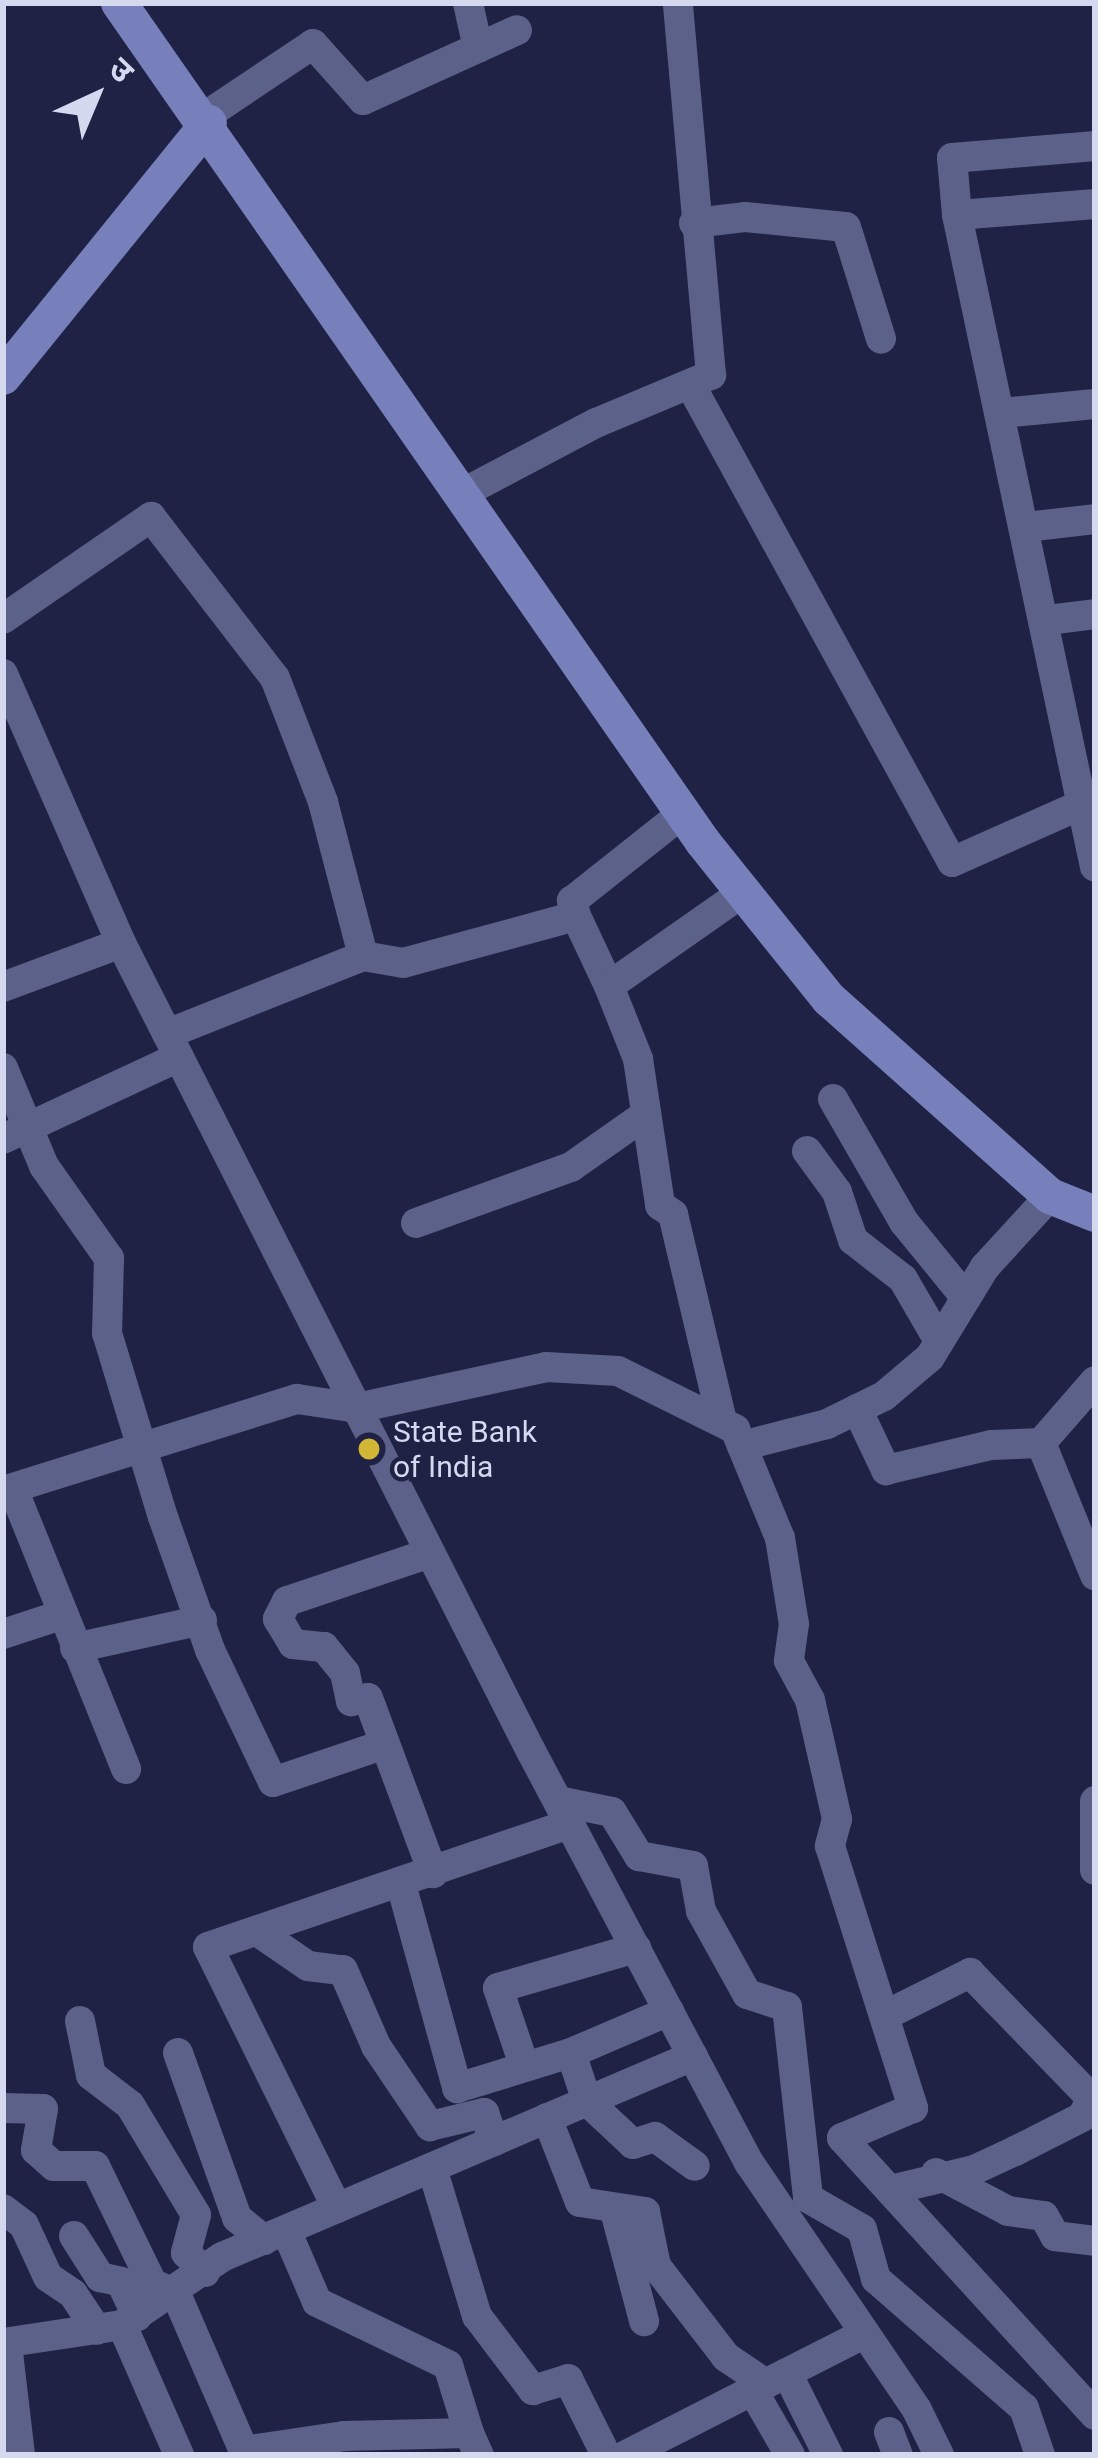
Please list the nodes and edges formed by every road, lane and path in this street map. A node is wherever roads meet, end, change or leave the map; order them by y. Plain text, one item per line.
1 (119, 3) edge
2 (468, 3) edge
3 (678, 3) edge
4 (517, 30) dead end
5 (478, 48) junction
6 (206, 120) junction
7 (1095, 146) edge
8 (1095, 204) edge
9 (957, 215) junction
10 (694, 223) junction
11 (881, 339) dead end
12 (3, 377) edge
13 (690, 384) junction
14 (1095, 404) edge
15 (1001, 413) junction
16 (463, 493) junction
17 (1095, 519) edge
18 (1026, 527) junction
19 (1095, 614) edge
20 (3, 619) edge
21 (1048, 620) junction
22 (3, 674) edge
23 (1083, 804) junction
24 (683, 813) junction
25 (1095, 867) edge
26 (743, 892) junction
27 (576, 916) junction
28 (121, 943) junction
29 (363, 956) junction
30 (610, 986) junction
31 (3, 987) edge
32 (173, 1046) junction
33 (3, 1068) edge
34 (833, 1100) dead end
35 (645, 1115) junction
36 (16, 1133) edge
37 (807, 1151) dead end
38 (1050, 1196) junction
39 (1095, 1214) edge
40 (416, 1223) dead end
41 (966, 1298) junction
42 (939, 1341) junction
43 (1095, 1381) edge
44 (357, 1408) junction
45 (856, 1409) junction
46 (722, 1421) junction
47 (1041, 1443) junction
48 (742, 1445) junction
49 (142, 1448) junction
50 (8, 1490) edge
51 (430, 1552) junction
52 (1095, 1575) edge
53 (61, 1615) junction
54 (202, 1620) junction
55 (3, 1634) edge
56 (75, 1648) junction
57 (382, 1745) junction
58 (126, 1769) dead end
59 (1095, 1801) edge
60 (564, 1812) junction
61 (1095, 1870) edge
62 (433, 1873) junction
63 (401, 1884) junction
64 (257, 1931) junction
65 (635, 1948) junction
66 (669, 2011) junction
67 (888, 2014) junction
68 (80, 2021) dead end
69 (178, 2053) dead end
70 (571, 2053) junction
71 (693, 2056) junction
72 (524, 2065) junction
73 (1093, 2096) edge
74 (587, 2101) junction
75 (3, 2108) edge
76 (547, 2118) junction
77 (494, 2141) junction
78 (695, 2166) dead end
79 (432, 2168) junction
80 (936, 2173) junction
81 (890, 2189) junction
82 (337, 2208) junction
83 (3, 2209) edge
84 (615, 2211) junction
85 (275, 2235) junction
86 (74, 2236) dead end
87 (1095, 2240) edge
88 (205, 2272) junction
89 (176, 2294) junction
90 (644, 2321) dead end
91 (119, 2324) junction
92 (866, 2333) junction
93 (5, 2344) edge
94 (768, 2383) junction
95 (1095, 2415) edge
96 (474, 2444) edge
97 (20, 2455) edge
98 (179, 2455) edge
99 (606, 2455) edge
100 (626, 2455) edge
101 (790, 2455) edge
102 (828, 2455) edge
103 (939, 2455) edge
104 (1040, 2455) edge

1 - 6 main road
2 - 5 street
3 - 10 street
4 - 5 street
5 - 6 street
6 - 12 main road
6 - 16 main road
7 - 9 street
8 - 9 street
9 - 15 street
10 - 11 street
10 - 13 street
13 - 16 street
13 - 23 street
14 - 15 street
15 - 18 street
16 - 24 main road
17 - 18 street
18 - 21 street
19 - 21 street
20 - 29 street
21 - 23 street
22 - 28 street
23 - 25 street
24 - 26 main road
24 - 27 street
26 - 30 street
26 - 38 main road
27 - 29 street
27 - 30 street
28 - 31 street
28 - 32 street
29 - 32 street
30 - 35 street
32 - 36 street
32 - 44 street
33 - 36 street
34 - 41 street
35 - 40 street
35 - 46 street
36 - 49 street
37 - 42 street
38 - 39 main road
38 - 41 street
41 - 42 street
42 - 45 street
43 - 47 street
44 - 46 street
44 - 49 street
44 - 51 street
45 - 47 street
45 - 48 street
46 - 48 street
47 - 52 street
48 - 67 street
49 - 50 street
49 - 54 street
50 - 53 street
51 - 57 street
51 - 60 street
53 - 55 street
53 - 56 street
54 - 56 street
54 - 57 street
56 - 58 street
57 - 62 street
59 - 61 street
60 - 62 street
60 - 65 street
60 - 104 street
62 - 63 street
63 - 64 street
63 - 72 street
64 - 77 street
64 - 82 street
65 - 66 street
65 - 72 street
66 - 70 street
66 - 71 street
67 - 73 street
67 - 81 street
68 - 88 street
69 - 85 street
70 - 72 street
70 - 74 street
71 - 74 street
71 - 92 street
73 - 80 street
74 - 76 street
74 - 78 street
75 - 89 street
76 - 77 street
76 - 84 street
77 - 79 street
79 - 82 street
79 - 99 street
80 - 81 street
80 - 87 street
81 - 95 street
82 - 85 street
83 - 91 street
84 - 90 street
84 - 94 street
85 - 88 street
85 - 96 street
86 - 91 street
88 - 89 street
89 - 91 street
89 - 96 street
91 - 93 street
91 - 98 street
92 - 94 street
92 - 103 street
93 - 97 street
94 - 100 street
94 - 101 street
94 - 102 street

